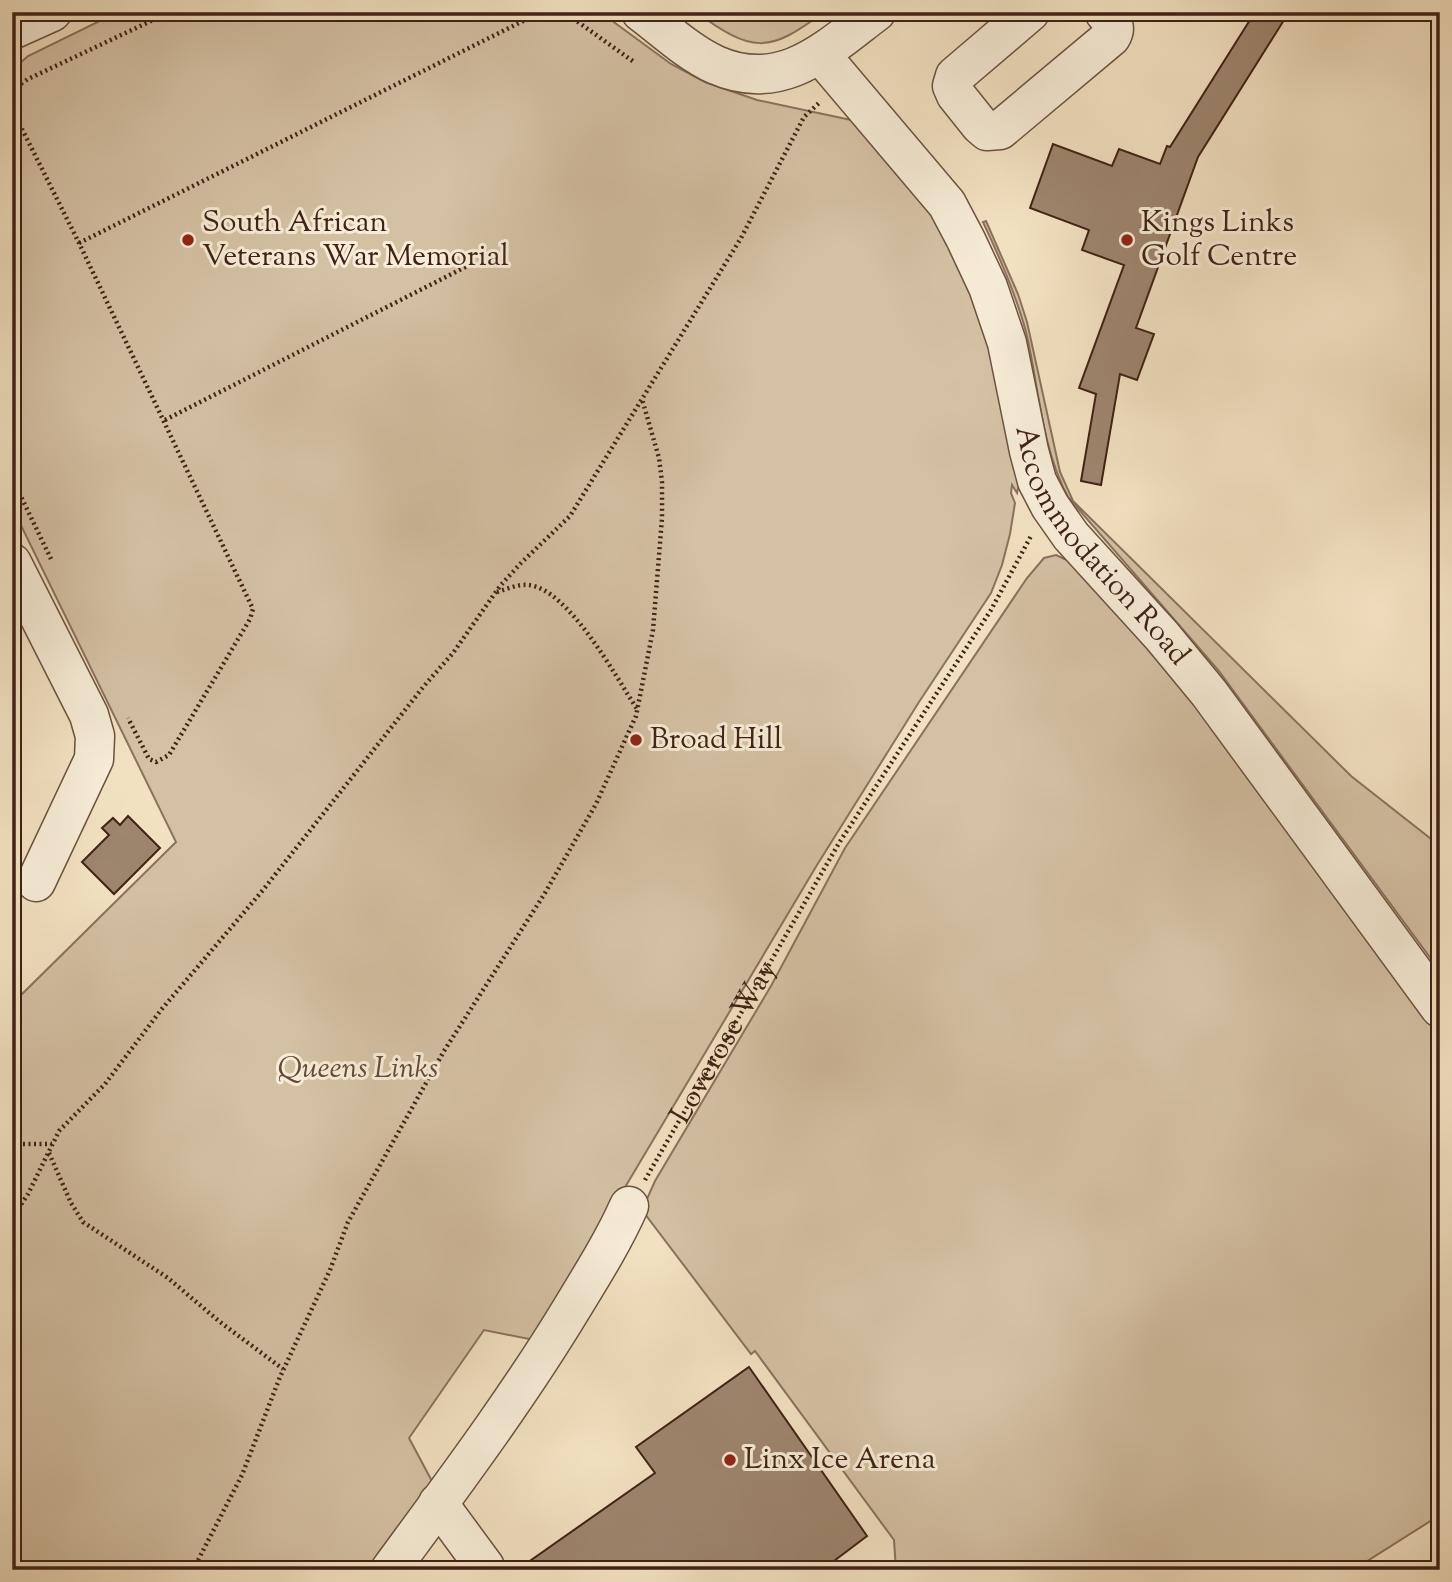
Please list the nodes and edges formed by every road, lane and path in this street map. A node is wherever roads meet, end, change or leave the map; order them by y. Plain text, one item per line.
1 (52, 12) edge
2 (170, 12) edge
3 (541, 12) edge
4 (564, 12) edge
5 (640, 12) edge
6 (876, 12) edge
7 (1030, 12) edge
8 (1104, 12) edge
9 (12, 30) edge
10 (634, 62) dead end
11 (832, 68) junction
12 (12, 90) edge
13 (12, 109) edge
14 (79, 243) junction
15 (479, 260) dead end
16 (642, 398) junction
17 (164, 420) junction
18 (12, 478) edge
19 (1049, 506) junction
20 (53, 563) dead end
21 (12, 564) edge
22 (496, 592) junction
23 (123, 708) dead end
24 (638, 709) junction
25 (36, 882) dead end
26 (1440, 1008) edge
27 (12, 1144) edge
28 (52, 1144) junction
29 (48, 1152) junction
30 (629, 1206) joint
31 (12, 1218) edge
32 (283, 1369) junction
33 (439, 1503) junction
34 (485, 1567) dead end
35 (193, 1570) edge
36 (390, 1570) edge

1 - 9 street
2 - 12 path
3 - 14 path
4 - 10 path
5 - 11 street
6 - 11 street
7 - 8 street
11 - 16 path
11 - 19 street, Accommodation Road
13 - 14 path
14 - 17 path
15 - 17 path
16 - 22 path
16 - 24 path
17 - 23 path
18 - 20 path
19 - 26 street, Accommodation Road
19 - 30 path, Loverose Way
21 - 25 street
22 - 24 path
22 - 28 path
24 - 32 path
27 - 28 path
28 - 29 path
29 - 31 path
29 - 32 path
30 - 33 street
32 - 35 path
33 - 34 street
33 - 36 street

